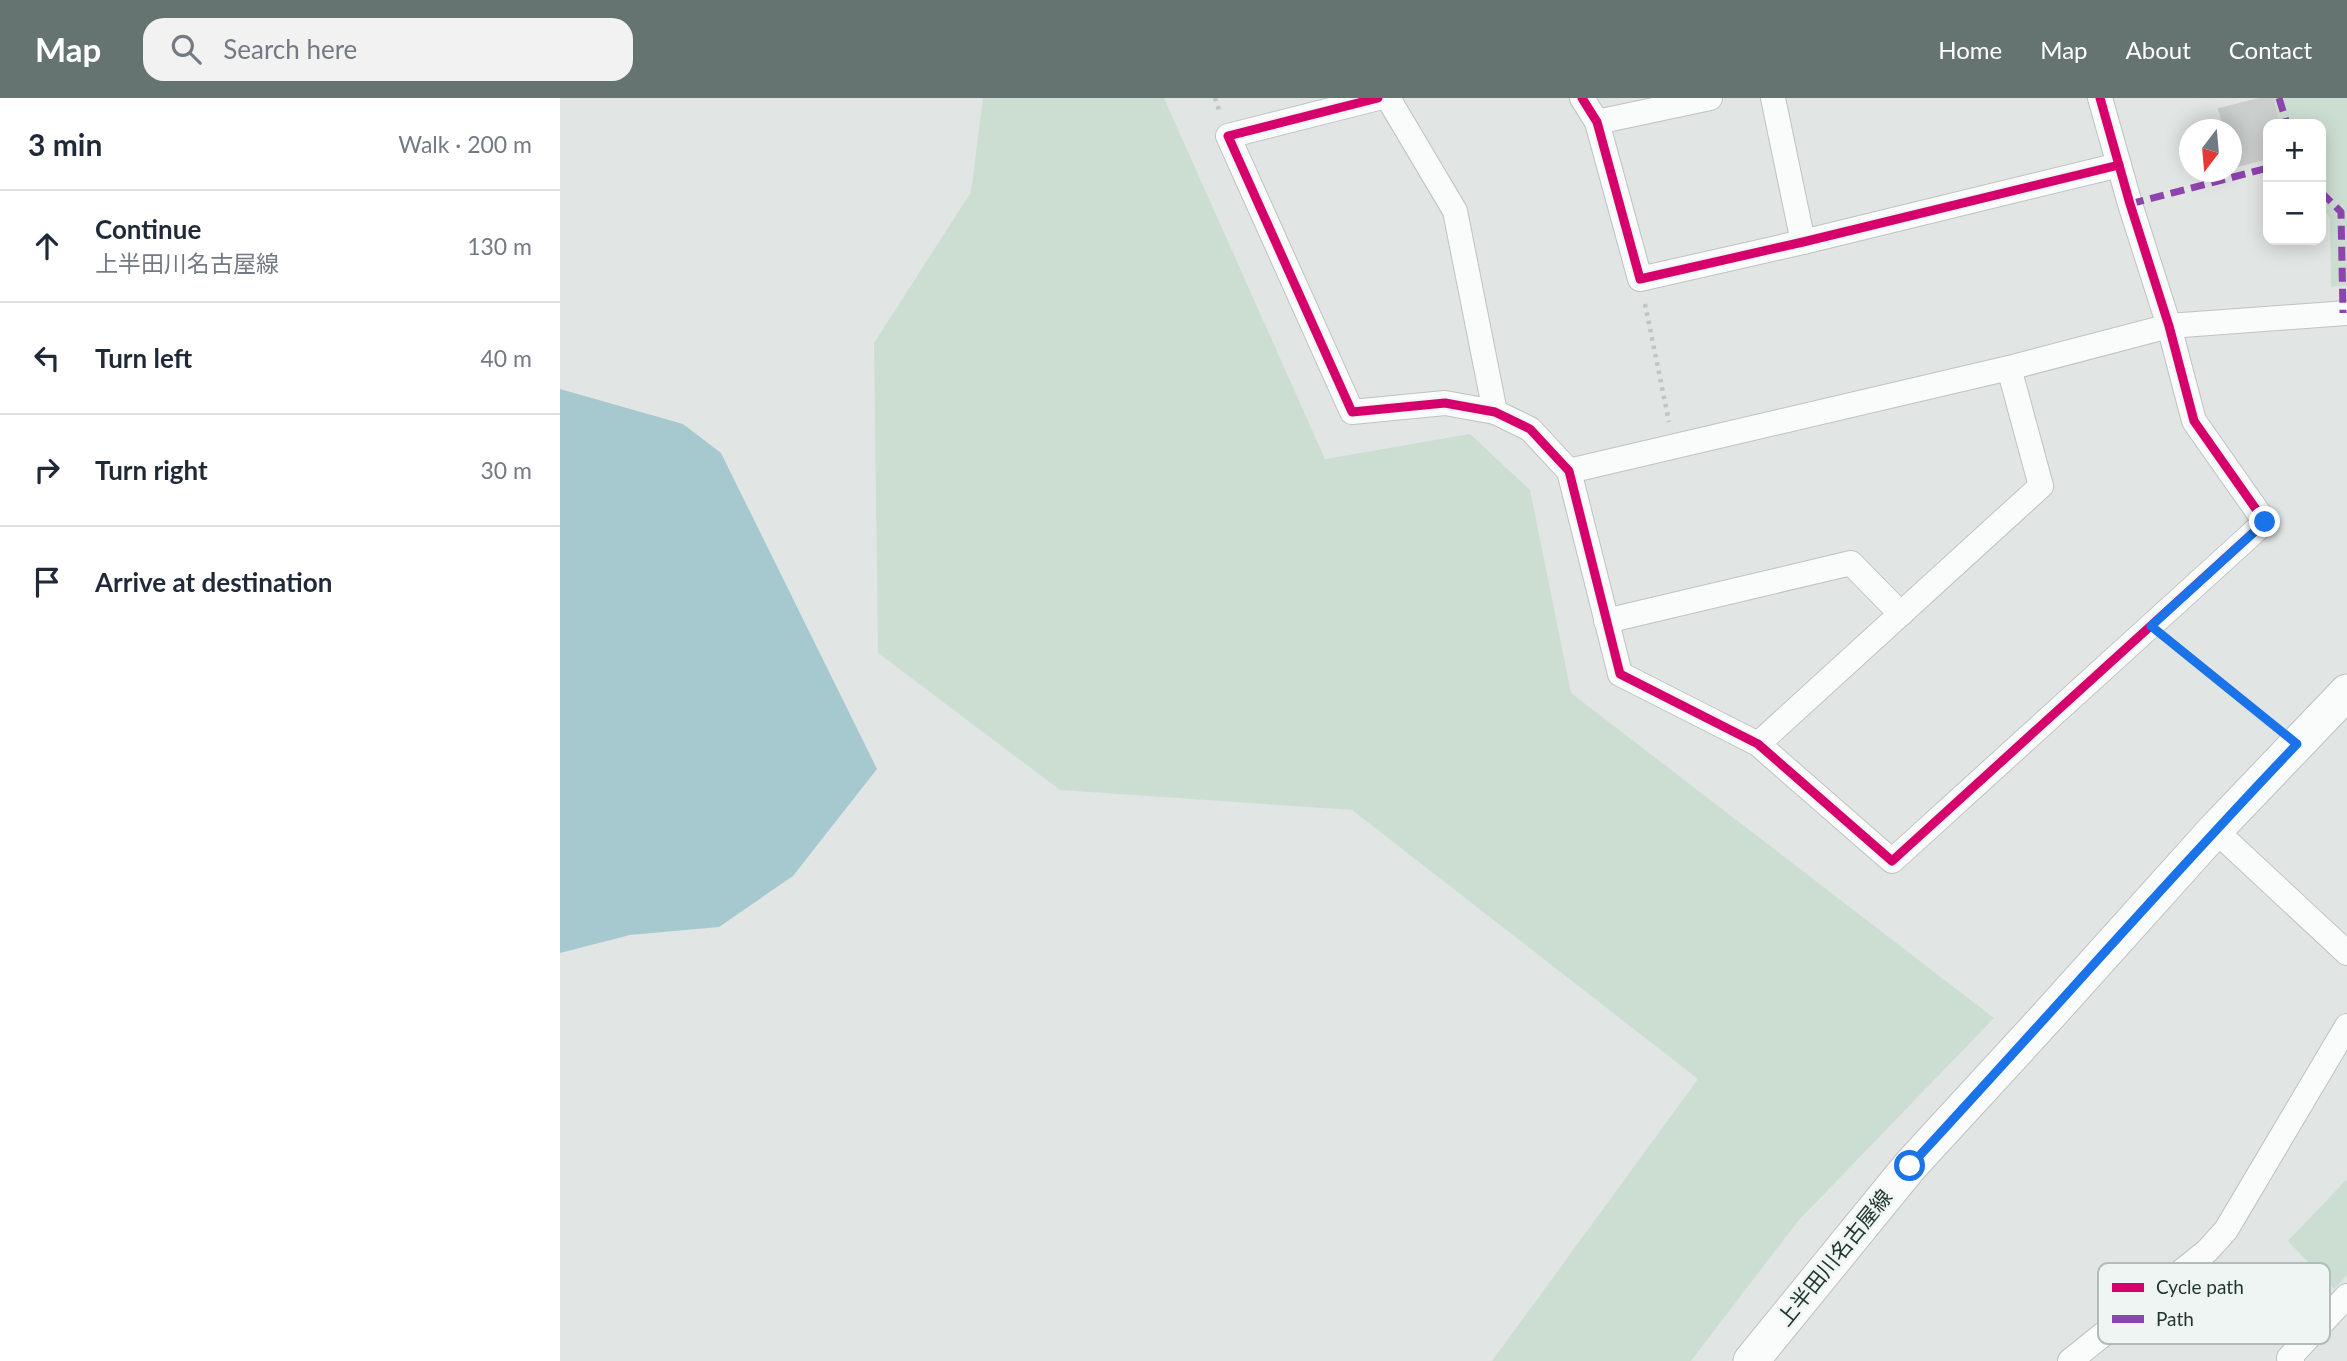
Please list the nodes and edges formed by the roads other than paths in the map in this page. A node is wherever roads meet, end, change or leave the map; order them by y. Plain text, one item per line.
1 (1378, 98) edge
2 (1388, 98) edge
3 (1582, 98) edge
4 (1710, 98) edge
5 (1773, 98) edge
6 (2100, 98) edge
7 (1597, 122) junction
8 (2119, 165) junction
9 (1804, 242) junction
10 (2347, 313) edge
11 (2169, 326) junction
12 (2009, 368) junction
13 (1495, 412) junction
14 (1569, 471) junction
15 (1901, 614) junction
16 (1606, 621) junction
17 (2347, 692) edge
18 (1758, 744) junction
19 (2215, 830) junction
20 (2347, 953) edge
21 (2347, 1026) edge
22 (2192, 1263) edge
23 (2347, 1296) edge
24 (2330, 1314) edge
25 (2098, 1339) edge
26 (2302, 1344) edge
27 (1751, 1361) edge
28 (2070, 1361) edge
29 (2291, 1361) edge

1 - 13 street
2 - 13 street
3 - 7 street
4 - 7 street
5 - 9 street
6 - 8 street
7 - 9 street
8 - 9 street
8 - 11 street
10 - 11 street
11 - 12 street
11 - 18 street
12 - 14 street
12 - 15 street
13 - 14 street
14 - 16 street
15 - 16 street
15 - 18 street
16 - 18 street
17 - 19 main road, 上半田川名古屋線
19 - 20 street
19 - 27 main road, 上半田川名古屋線
21 - 22 street
23 - 24 street
25 - 28 street
26 - 29 street

